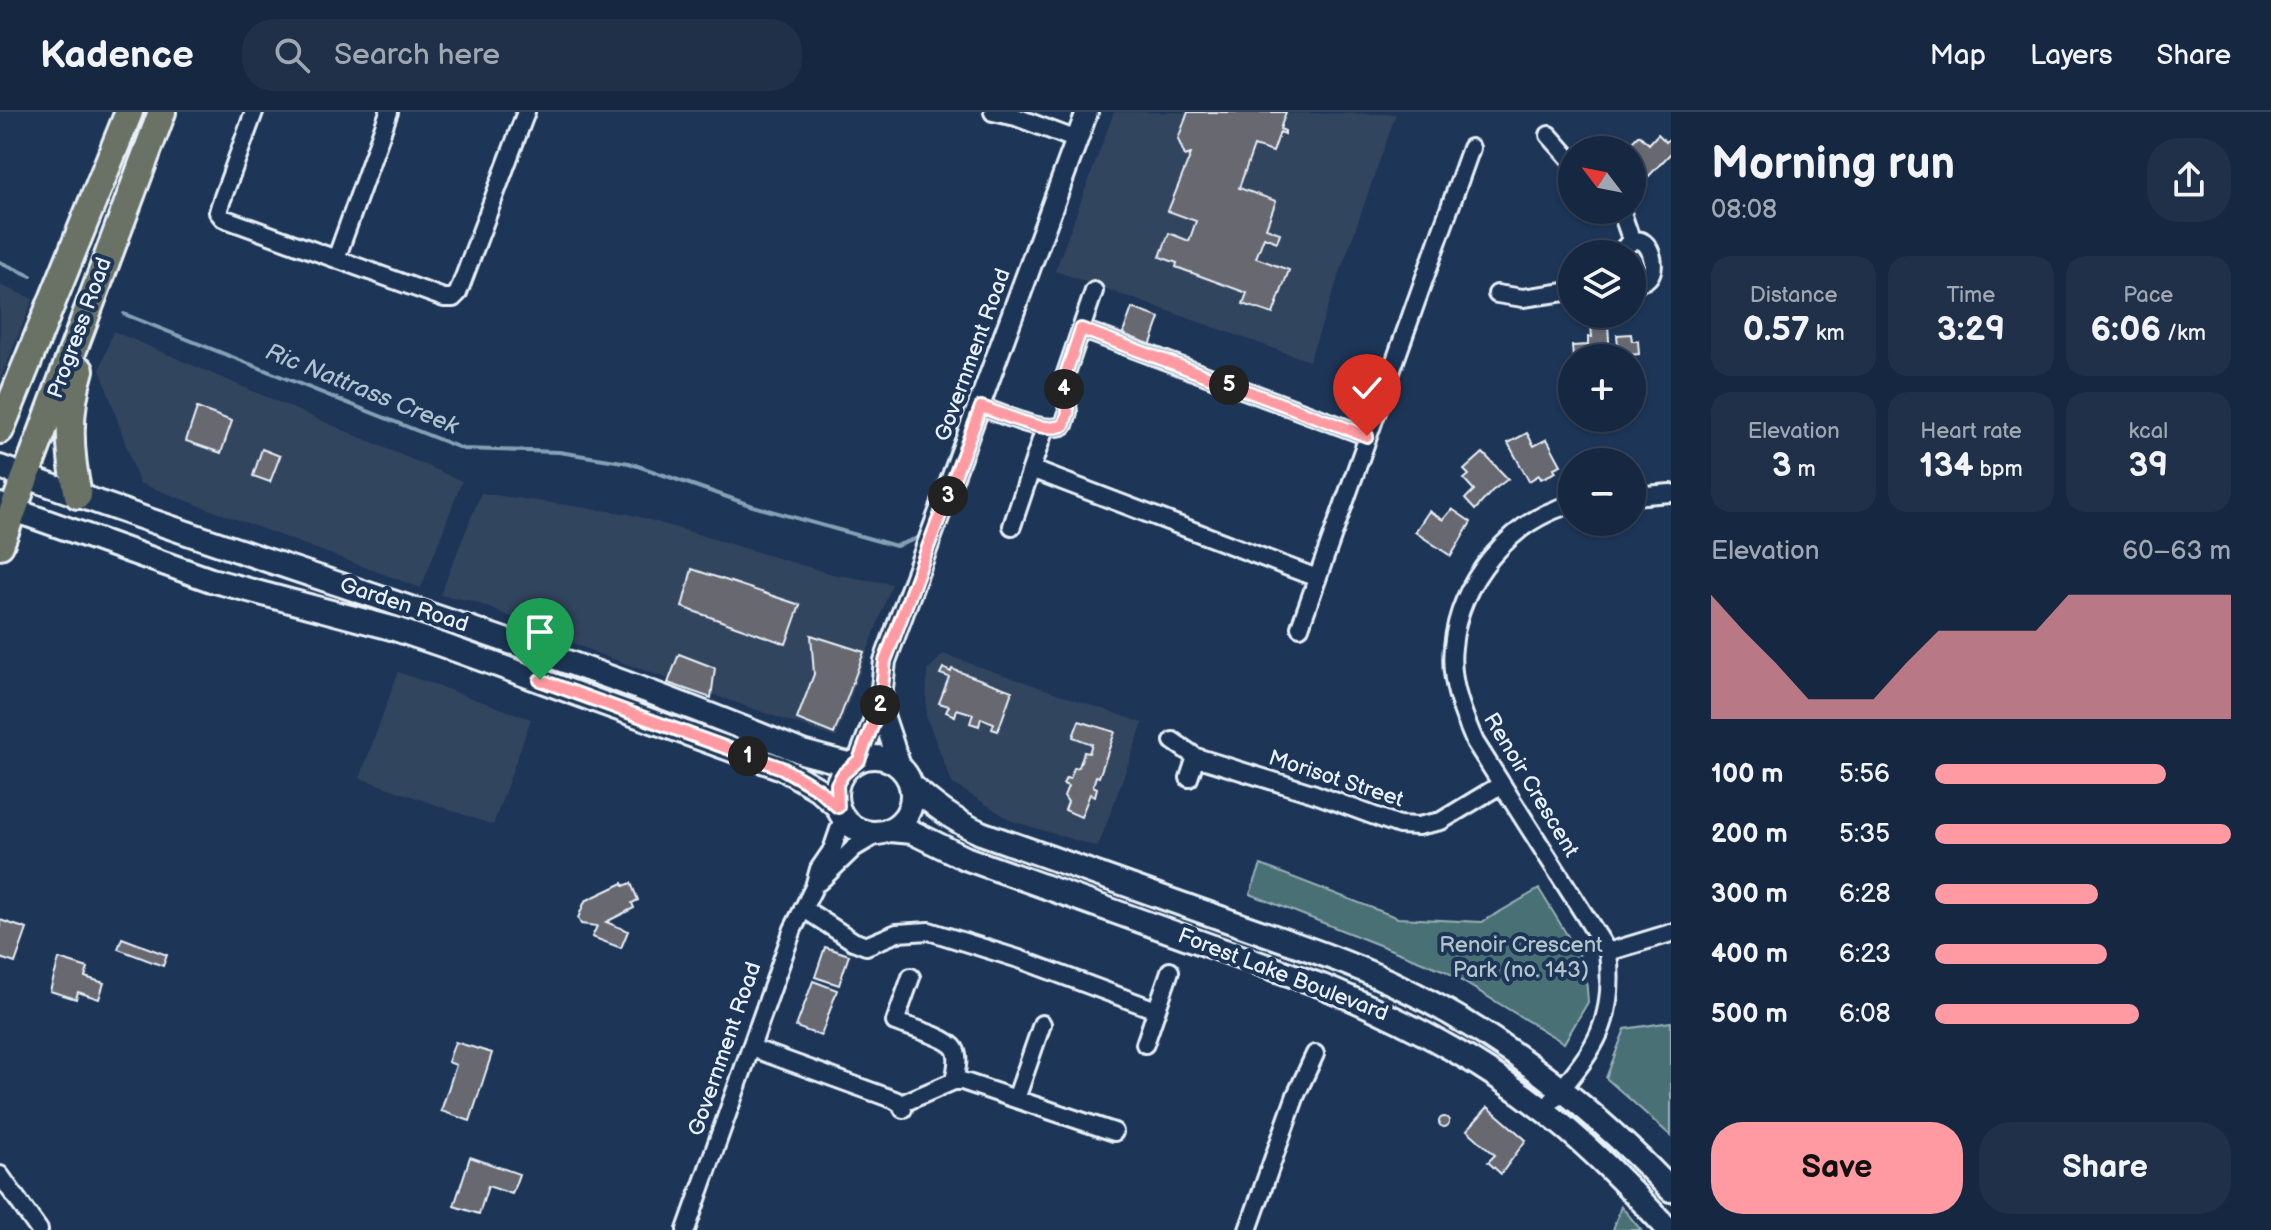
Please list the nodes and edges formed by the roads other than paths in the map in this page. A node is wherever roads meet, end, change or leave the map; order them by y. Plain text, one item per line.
1 (129, 112) edge
2 (162, 112) edge
3 (169, 112) edge
4 (254, 112) edge
5 (389, 112) edge
6 (526, 112) edge
7 (993, 112) edge
8 (1087, 112) edge
9 (1549, 135) dead end
10 (1077, 140) junction
11 (1558, 145) edge
12 (1471, 148) dead end
13 (1646, 246) edge
14 (336, 259) junction
15 (1665, 270) edge
16 (1646, 281) edge
17 (1094, 291) dead end
18 (1558, 293) edge
19 (1497, 294) dead end
20 (1081, 329) junction
21 (981, 407) junction
22 (2, 421) edge
23 (1045, 428) junction
24 (1367, 436) junction
25 (0, 467) edge
26 (1031, 469) junction
27 (25, 476) junction
28 (1671, 493) edge
29 (78, 495) junction
30 (1646, 495) edge
31 (7, 507) edge
32 (1558, 508) edge
33 (1012, 526) dead end
34 (0, 545) edge
35 (1317, 578) junction
36 (1300, 627) dead end
37 (880, 706) junction
38 (1173, 741) dead end
39 (1196, 757) junction
40 (855, 763) junction
41 (906, 777) junction
42 (1189, 778) dead end
43 (1502, 784) junction
44 (840, 813) junction
45 (885, 832) junction
46 (814, 887) junction
47 (803, 908) junction
48 (1671, 933) edge
49 (1608, 952) junction
50 (1170, 971) dead end
51 (911, 977) dead end
52 (1156, 1010) junction
53 (1042, 1024) dead end
54 (1145, 1044) dead end
55 (752, 1048) junction
56 (1315, 1054) dead end
57 (954, 1081) junction
58 (1562, 1088) junction
59 (1016, 1099) junction
60 (1544, 1111) junction
61 (1114, 1132) dead end
62 (0, 1175) edge
63 (1671, 1190) edge
64 (39, 1230) edge
65 (686, 1230) edge
66 (1248, 1230) edge
67 (1669, 1230) edge

1 - 22 main road, Progress Road
2 - 27 main road, Progress Road
3 - 29 main road
4 - 14 street
5 - 14 street
6 - 14 street
7 - 10 street
8 - 10 street, Government Road
9 - 11 street
10 - 21 street, Government Road
12 - 24 street
13 - 15 street
15 - 16 street
17 - 20 street
18 - 19 street
20 - 23 street
20 - 24 street
21 - 23 street
21 - 37 street, Government Road
23 - 26 street
24 - 35 street
25 - 27 main road, Garden Road
26 - 33 street
26 - 35 street
27 - 29 main road, Garden Road
27 - 31 main road, Progress Road
28 - 30 street
29 - 40 main road, Garden Road
31 - 34 main road, Progress Road
31 - 44 main road, Garden Road
32 - 43 street, Renoir Crescent
35 - 36 street
37 - 40 street, Government Road
37 - 41 street, Government Road
38 - 39 street, Morisot Street
39 - 42 street
39 - 43 street, Morisot Street
40 - 41 main road
40 - 44 main road
41 - 45 main road
41 - 58 main road, Forest Lake Boulevard
43 - 49 street, Renoir Crescent
44 - 45 main road
44 - 46 street, Government Road
45 - 46 street, Government Road
45 - 60 main road, Forest Lake Boulevard
46 - 47 street, Government Road
47 - 52 street
47 - 55 street, Government Road
48 - 49 street
49 - 58 street
50 - 52 street
51 - 57 street
52 - 54 street
53 - 59 street
55 - 57 street
55 - 65 street, Government Road
56 - 66 street
57 - 59 street
58 - 60 street
58 - 63 main road, Forest Lake Boulevard
59 - 61 street
60 - 67 main road, Forest Lake Boulevard
62 - 64 street

